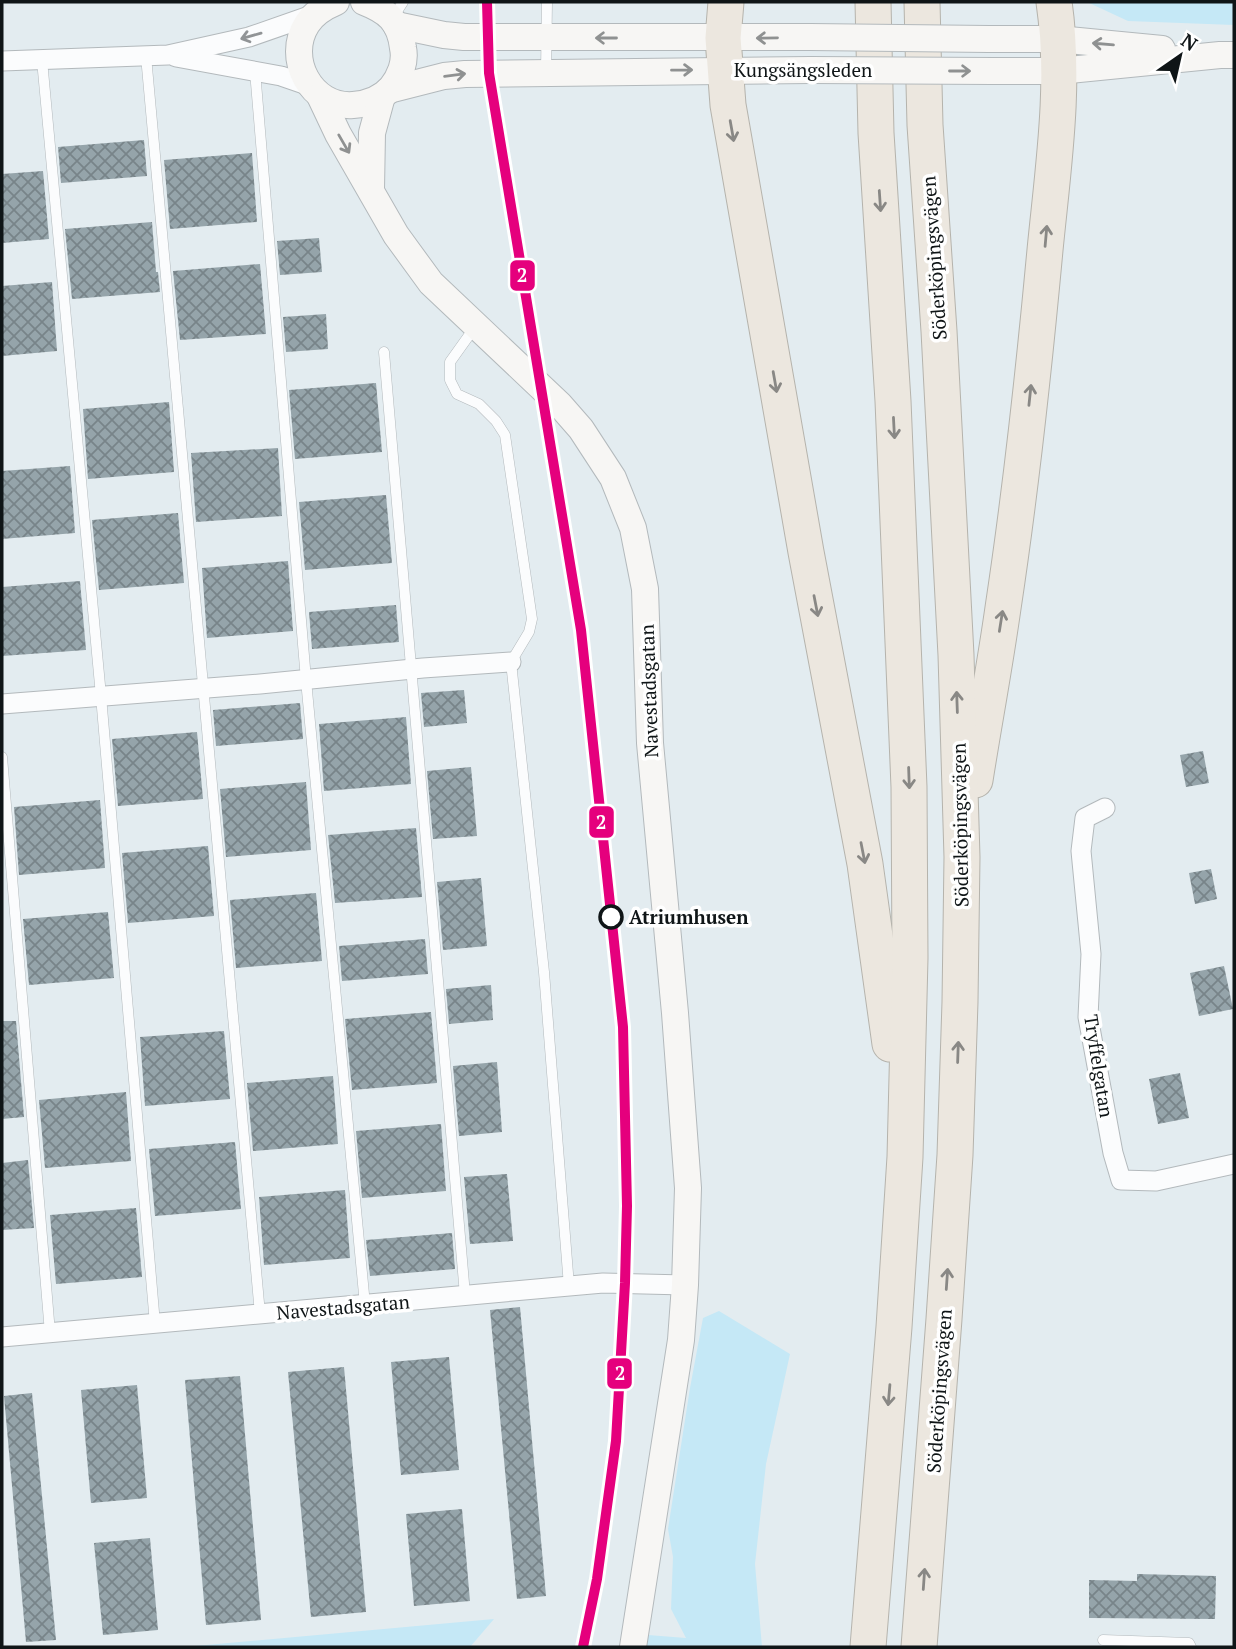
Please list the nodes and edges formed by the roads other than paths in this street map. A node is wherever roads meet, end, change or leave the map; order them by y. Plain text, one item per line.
1 (547, 2) edge
2 (726, 2) edge
3 (873, 2) edge
4 (922, 2) edge
5 (1054, 2) edge
6 (326, 6) edge
7 (386, 10) edge
8 (546, 38) junction
9 (724, 54) junction
10 (169, 55) junction
11 (1059, 55) junction
12 (1227, 55) edge
13 (146, 56) junction
14 (42, 60) junction
15 (2, 61) edge
16 (255, 71) junction
17 (546, 72) junction
18 (315, 91) junction
19 (385, 93) junction
20 (371, 191) junction
21 (475, 327) junction
22 (384, 352) dead end
23 (511, 662) junction
24 (411, 669) junction
25 (306, 680) junction
26 (202, 689) junction
27 (102, 696) junction
28 (2, 704) edge
29 (2, 757) edge
30 (1105, 808) dead end
31 (962, 858) junction
32 (905, 1157) junction
33 (1234, 1164) edge
34 (685, 1285) junction
35 (569, 1286) junction
36 (465, 1296) junction
37 (365, 1305) junction
38 (260, 1314) junction
39 (155, 1324) junction
40 (51, 1333) junction
41 (2, 1337) edge
42 (1103, 1640) dead end
43 (633, 1647) edge
44 (868, 1647) edge
45 (919, 1647) edge
46 (1191, 1647) edge

1 - 8 lane
2 - 9 highway
3 -> 32 highway
31 -> 4 highway, Söderköpingsvägen
5 - 11 highway
6 -> 10 street
6 - 18 street, Navestadsgatan
7 - 8 street, Kungsängsleden
7 - 19 street
9 -> 8 street, Kungsängsleden
8 - 17 lane
9 -> 11 street, Kungsängsleden, bridge
11 -> 9 street, Kungsängsleden, bridge
17 -> 9 street, Kungsängsleden
9 -> 32 highway
10 - 13 street
10 - 16 street
11 - 12 street, Kungsängsleden
31 -> 11 highway
13 - 14 street
13 - 26 lane
14 - 15 street
14 - 27 lane
16 - 18 street
16 - 25 lane
19 -> 17 street, Kungsängsleden
18 - 19 street, Kungsängsleden
18 -> 20 street, Navestadsgatan
19 - 20 street
20 - 21 street, Navestadsgatan
21 - 23 lane
21 - 34 street, Navestadsgatan
22 - 24 lane
23 - 24 street
23 - 35 lane
24 - 25 street
24 - 36 lane
25 - 26 street
25 - 37 lane
26 - 27 street
26 - 38 lane
27 - 28 street
27 - 39 lane
29 - 40 lane
30 - 33 street, Tryffelgatan
45 -> 31 highway, Söderköpingsvägen
32 -> 44 highway
34 - 35 street, Navestadsgatan
34 - 43 street, Navestadsgatan
35 - 36 street, Navestadsgatan
36 - 37 street, Navestadsgatan
37 - 38 street, Navestadsgatan
38 - 39 street, Navestadsgatan
39 - 40 street, Navestadsgatan
40 - 41 street, Navestadsgatan
42 - 46 lane

